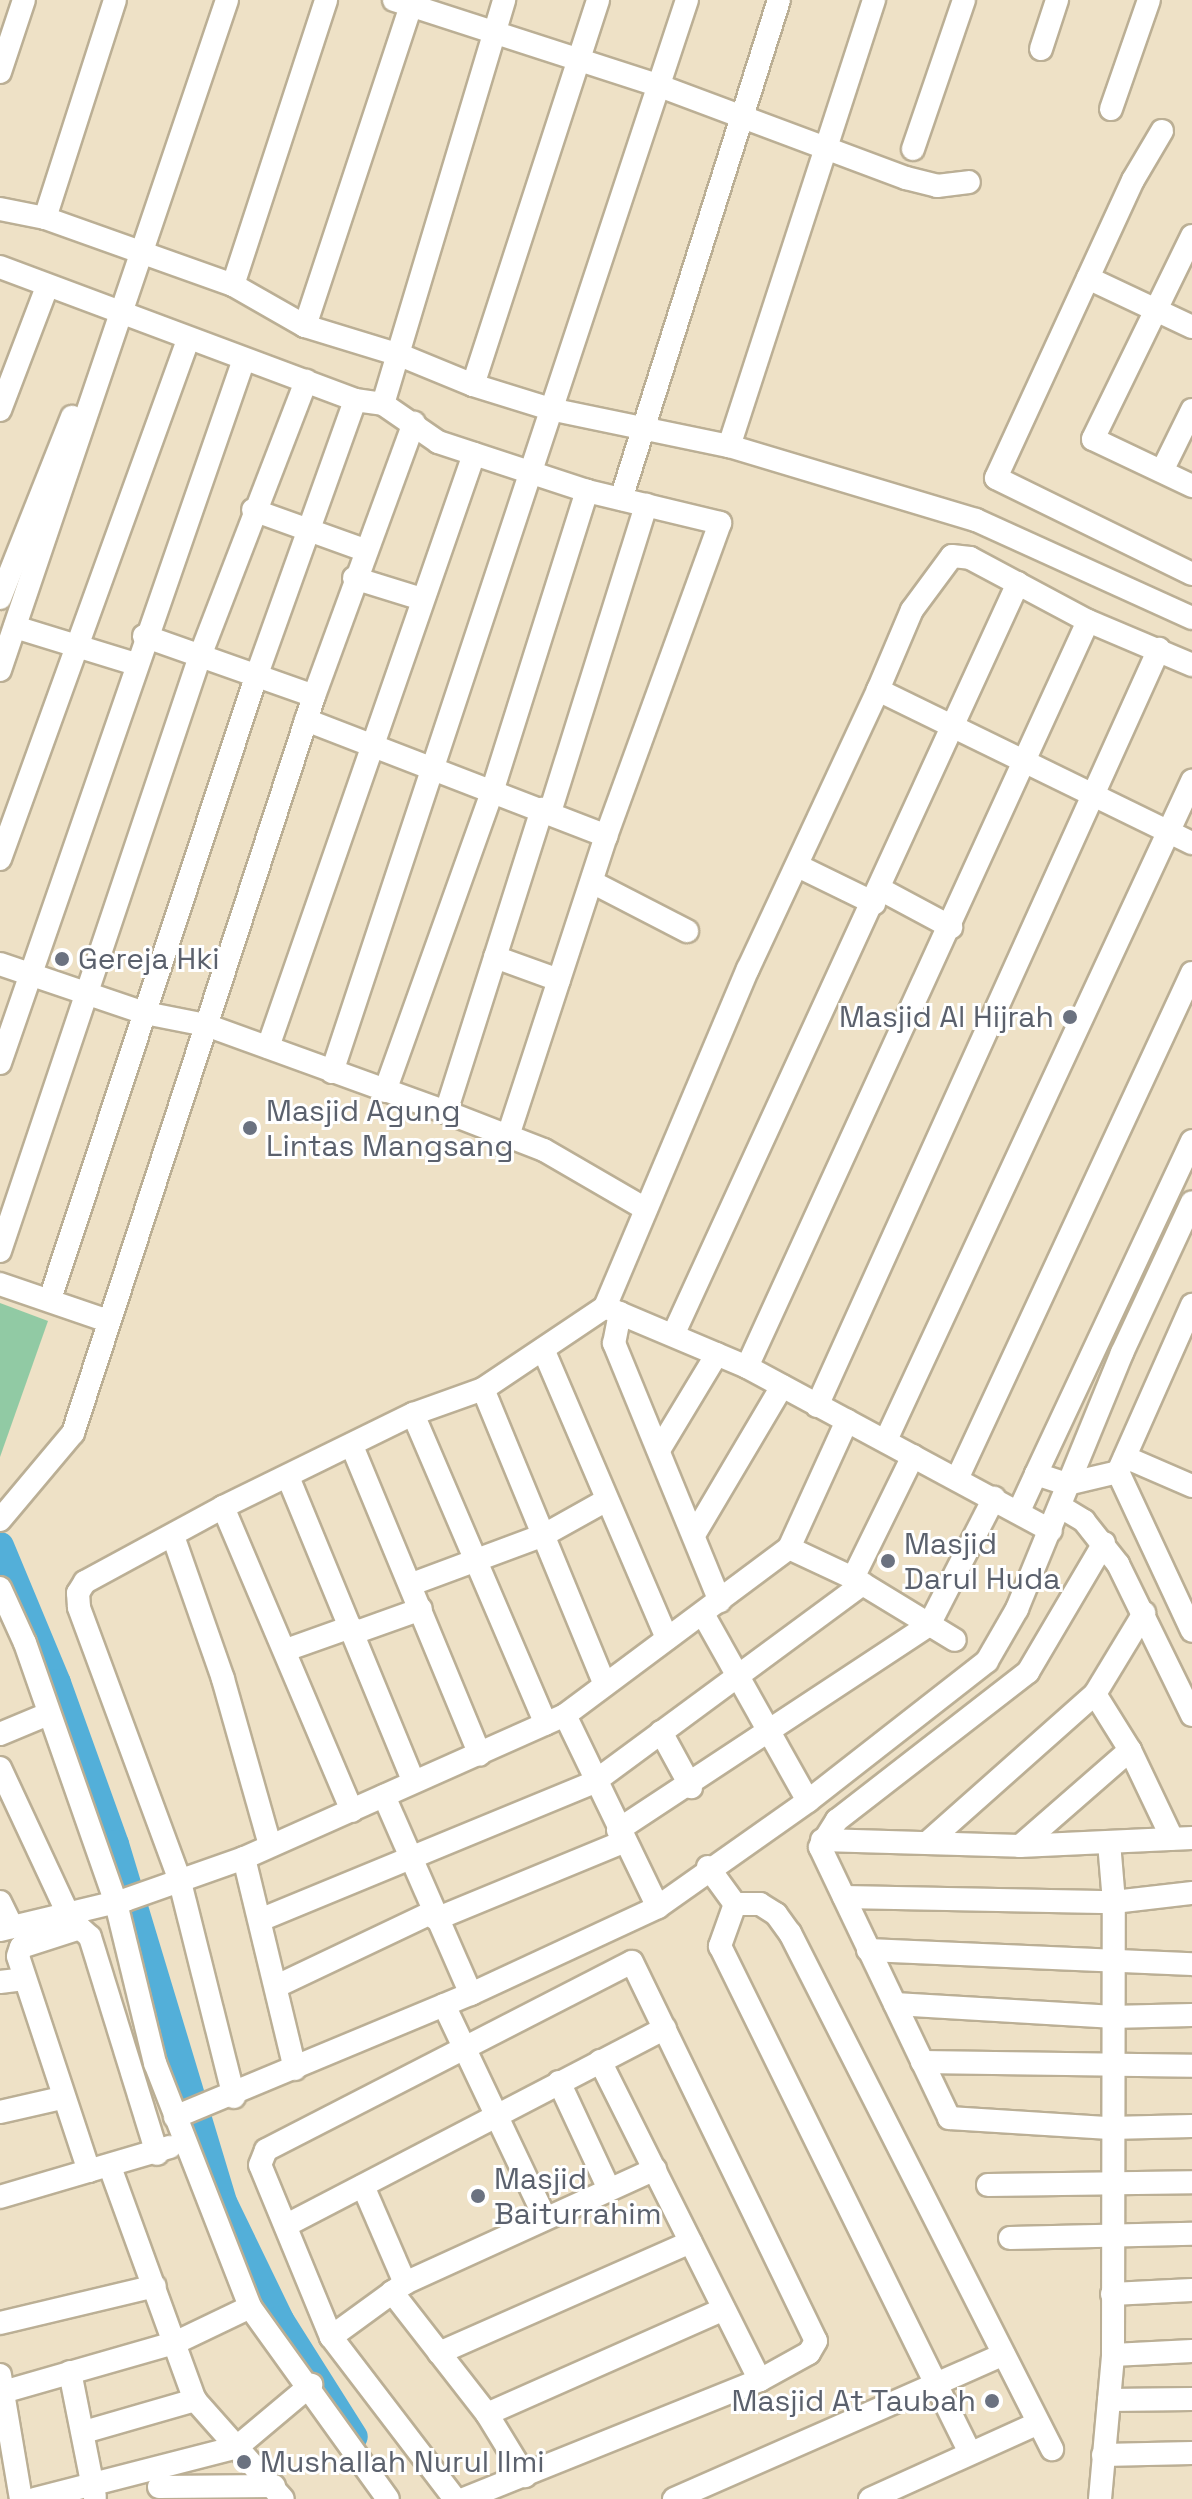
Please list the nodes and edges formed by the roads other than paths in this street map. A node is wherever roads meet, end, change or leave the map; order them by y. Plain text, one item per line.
1 (24, 0) edge
2 (115, 0) edge
3 (227, 0) edge
4 (326, 0) edge
5 (504, 0) edge
6 (598, 0) edge
7 (687, 0) edge
8 (779, 0) edge
9 (874, 0) edge
10 (964, 0) edge
11 (1057, 0) edge
12 (1149, 0) edge
13 (406, 2) edge
14 (491, 34) junction
15 (1041, 49) dead end
16 (578, 62) junction
17 (0, 72) edge
18 (657, 85) junction
19 (1111, 109) dead end
20 (739, 115) junction
21 (1162, 131) dead end
22 (827, 145) junction
23 (913, 149) dead end
24 (969, 182) dead end
25 (0, 209) edge
26 (45, 218) junction
27 (1192, 236) edge
28 (146, 252) junction
29 (0, 267) edge
30 (1088, 278) junction
31 (233, 285) junction
32 (47, 287) junction
33 (1157, 308) junction
34 (120, 310) junction
35 (305, 326) junction
36 (1192, 327) edge
37 (188, 340) junction
38 (400, 355) junction
39 (244, 359) junction
40 (306, 381) junction
41 (473, 385) junction
42 (355, 400) junction
43 (383, 404) junction
44 (550, 409) junction
45 (0, 410) edge
46 (1192, 410) edge
47 (414, 423) junction
48 (643, 429) junction
49 (729, 446) junction
50 (474, 454) junction
51 (1162, 471) junction
52 (531, 473) junction
53 (1192, 486) edge
54 (587, 491) junction
55 (621, 499) junction
56 (646, 505) junction
57 (253, 510) junction
58 (306, 530) junction
59 (364, 550) junction
60 (1192, 574) edge
61 (354, 578) junction
62 (1018, 583) junction
63 (0, 598) edge
64 (422, 599) junction
65 (1190, 611) edge
66 (1088, 621) junction
67 (15, 627) junction
68 (144, 636) junction
69 (74, 643) junction
70 (1159, 649) junction
71 (200, 656) junction
72 (135, 664) junction
73 (1192, 665) edge
74 (0, 670) edge
75 (256, 677) junction
76 (878, 690) junction
77 (314, 696) junction
78 (306, 720) junction
79 (952, 725) junction
80 (370, 747) junction
81 (1026, 763) junction
82 (431, 772) junction
83 (1192, 781) edge
84 (492, 792) junction
85 (1094, 797) junction
86 (546, 811) junction
87 (1171, 834) junction
88 (606, 836) junction
89 (1192, 843) edge
90 (0, 859) edge
91 (798, 866) junction
92 (592, 882) junction
93 (877, 896) junction
94 (951, 927) junction
95 (687, 931) dead end
96 (495, 957) junction
97 (0, 964) edge
98 (1192, 973) edge
99 (27, 974) junction
100 (559, 980) junction
101 (87, 994) junction
102 (145, 1013) junction
103 (206, 1025) junction
104 (268, 1047) junction
105 (0, 1063) edge
106 (332, 1072) junction
107 (385, 1091) junction
108 (446, 1112) junction
109 (515, 1139) junction
110 (1192, 1141) edge
111 (1192, 1202) edge
112 (644, 1208) junction
113 (0, 1251) edge
114 (0, 1284) edge
115 (50, 1299) junction
116 (1192, 1305) edge
117 (612, 1310) junction
118 (108, 1321) junction
119 (674, 1333) junction
120 (543, 1349) junction
121 (717, 1354) junction
122 (747, 1367) junction
123 (782, 1386) junction
124 (483, 1389) junction
125 (817, 1406) junction
126 (413, 1414) junction
127 (847, 1421) junction
128 (886, 1440) junction
129 (352, 1446) junction
130 (659, 1450) junction
131 (913, 1456) junction
132 (1036, 1474) junction
133 (1098, 1475) junction
134 (288, 1477) junction
135 (957, 1479) junction
136 (1192, 1486) edge
137 (994, 1498) junction
138 (607, 1500) junction
139 (223, 1507) junction
140 (1061, 1507) junction
141 (1019, 1511) junction
142 (3, 1516) edge
143 (1051, 1531) junction
144 (544, 1535) junction
145 (694, 1535) junction
146 (173, 1536) junction
147 (1104, 1543) junction
148 (789, 1548) junction
149 (479, 1561) junction
150 (858, 1581) junction
151 (412, 1584) junction
152 (0, 1588) edge
153 (712, 1607) junction
154 (421, 1609) junction
155 (1144, 1613) junction
156 (929, 1625) junction
157 (352, 1630) junction
158 (1192, 1631) edge
159 (667, 1639) junction
160 (286, 1650) junction
161 (987, 1661) junction
162 (737, 1677) junction
163 (605, 1685) junction
164 (1095, 1694) junction
165 (1191, 1708) edge
166 (48, 1714) junction
167 (556, 1720) junction
168 (661, 1732) junction
169 (770, 1733) junction
170 (0, 1734) edge
171 (1130, 1750) junction
172 (480, 1755) junction
173 (0, 1768) edge
174 (413, 1781) junction
175 (594, 1782) junction
176 (691, 1787) junction
177 (384, 1796) junction
178 (808, 1801) junction
179 (352, 1811) junction
180 (622, 1836) junction
181 (1182, 1838) edge
182 (822, 1840) junction
183 (1109, 1842) junction
184 (927, 1843) junction
185 (270, 1845) junction
186 (1020, 1846) junction
187 (244, 1858) junction
188 (414, 1860) junction
189 (708, 1867) junction
190 (179, 1878) junction
191 (1192, 1893) edge
192 (844, 1897) junction
193 (0, 1902) edge
194 (121, 1902) junction
195 (1114, 1902) junction
196 (735, 1904) junction
197 (658, 1907) junction
198 (67, 1912) junction
199 (434, 1916) junction
200 (260, 1920) junction
201 (6, 1928) edge
202 (868, 1950) junction
203 (1110, 1961) junction
204 (1192, 1964) edge
205 (24, 1979) junction
206 (0, 1982) edge
207 (277, 1986) junction
208 (471, 1994) junction
209 (895, 2004) junction
210 (444, 2005) junction
211 (1192, 2015) edge
212 (1111, 2017) junction
213 (665, 2028) junction
214 (462, 2049) junction
215 (600, 2061) junction
216 (922, 2062) junction
217 (1192, 2066) edge
218 (295, 2069) junction
219 (1112, 2069) junction
220 (559, 2082) junction
221 (61, 2098) junction
222 (228, 2098) junction
223 (0, 2112) edge
224 (181, 2115) junction
225 (496, 2116) junction
226 (1192, 2126) edge
227 (1110, 2128) junction
228 (182, 2140) junction
229 (157, 2154) junction
230 (99, 2169) junction
231 (655, 2169) junction
232 (1192, 2182) edge
233 (1110, 2184) junction
234 (988, 2185) dead end
235 (363, 2186) junction
236 (609, 2189) junction
237 (0, 2197) edge
238 (545, 2218) junction
239 (287, 2225) junction
240 (1192, 2234) edge
241 (1010, 2238) dead end
242 (1111, 2240) junction
243 (691, 2242) junction
244 (155, 2286) junction
245 (398, 2287) junction
246 (1192, 2290) edge
247 (1112, 2294) junction
248 (250, 2307) junction
249 (724, 2309) junction
250 (0, 2323) edge
251 (331, 2337) junction
252 (177, 2342) junction
253 (1192, 2351) edge
254 (439, 2353) junction
255 (1004, 2354) junction
256 (1113, 2355) junction
257 (70, 2372) junction
258 (760, 2380) junction
259 (1, 2381) edge
260 (938, 2382) junction
261 (311, 2385) junction
262 (1192, 2399) edge
263 (195, 2400) junction
264 (1109, 2400) junction
265 (487, 2414) junction
266 (1036, 2424) junction
267 (84, 2432) junction
268 (6, 2441) edge
269 (237, 2447) junction
270 (1052, 2449) dead end
271 (970, 2453) junction
272 (1192, 2453) edge
273 (1103, 2455) junction
274 (525, 2476) junction
275 (159, 2485) edge
276 (94, 2492) edge
277 (278, 2492) edge
278 (21, 2499) edge
279 (35, 2499) edge
280 (388, 2499) edge
281 (455, 2499) edge
282 (464, 2499) edge
283 (674, 2499) edge
284 (870, 2499) edge
285 (1100, 2499) edge

1 - 17 street
2 - 26 street
3 - 28 street
4 - 31 street
5 - 14 street
6 - 16 street
7 - 18 street
8 - 20 street
9 - 22 street
10 - 23 street
11 - 15 street
12 - 19 street
13 - 14 street
13 - 35 street
14 - 16 street
14 - 38 street
16 - 18 street
16 - 41 street
18 - 20 street
18 - 44 street
20 - 22 street
20 - 48 street
21 - 30 street
22 - 24 street
22 - 49 street
25 - 26 street
26 - 28 street
27 - 33 street
28 - 31 street
28 - 34 street
29 - 32 street
30 - 33 street
30 - 60 street
31 - 35 street
32 - 34 street
32 - 45 street
33 - 36 street
33 - 51 street
34 - 37 street
34 - 63 street
34 - 67 street
35 - 38 street
37 - 39 street
37 - 69 street
38 - 41 street
38 - 43 street
39 - 40 street
39 - 68 street
40 - 42 street
40 - 57 street
41 - 44 street
42 - 43 street
42 - 58 street
43 - 47 street
44 - 48 street
44 - 52 street
46 - 51 street
47 - 50 street
47 - 59 street
48 - 49 street
48 - 55 street
49 - 65 street
50 - 52 street
50 - 64 street
51 - 53 street
52 - 54 street
52 - 82 street
54 - 55 street
54 - 84 street
55 - 56 street
56 - 86 street
56 - 88 street
57 - 58 street
57 - 71 street
58 - 59 street
58 - 75 street
59 - 61 street
61 - 64 street
61 - 77 street
62 - 66 street
62 - 76 street
62 - 79 street
64 - 80 street
66 - 70 street
66 - 81 street
67 - 69 street
67 - 74 street
68 - 71 street
68 - 72 street
69 - 72 street
69 - 90 street
70 - 73 street
70 - 85 street
71 - 75 street
71 - 101 street
72 - 99 street
75 - 77 street
75 - 102 street
76 - 79 street
76 - 91 street
77 - 78 street
78 - 80 street
78 - 103 street
79 - 81 street
79 - 93 street
80 - 82 street
80 - 104 street
81 - 85 street
81 - 94 street
82 - 84 street
82 - 106 street
83 - 87 street
84 - 86 street
84 - 107 street
85 - 87 street
85 - 125 street
86 - 88 street
86 - 96 street
87 - 89 street
87 - 128 street
88 - 92 street
91 - 93 street
91 - 112 street
92 - 95 street
92 - 100 street
93 - 94 street
93 - 119 street
94 - 122 street
96 - 100 street
96 - 108 street
97 - 99 street
98 - 135 street
99 - 101 street
99 - 105 street
100 - 109 street
101 - 102 street
101 - 113 street
102 - 103 street
102 - 115 street
103 - 104 street
103 - 118 street
104 - 106 street
106 - 107 street
107 - 108 street
108 - 109 street
109 - 112 street
110 - 132 street
111 - 133 street
112 - 117 street
114 - 115 street
115 - 118 street
116 - 133 street
117 - 119 street
117 - 120 street
117 - 130 street
118 - 142 street
119 - 121 street
120 - 124 street
120 - 138 street
121 - 122 street
121 - 130 street
122 - 123 street
123 - 125 street
123 - 145 street
124 - 126 street
124 - 144 street
125 - 127 street
126 - 129 street
126 - 149 street
127 - 128 street
127 - 148 street
128 - 131 street
129 - 134 street
129 - 151 street
130 - 145 street
131 - 135 street
131 - 150 street
132 - 133 street
132 - 141 street
133 - 136 street
133 - 140 street
133 - 158 street
134 - 139 street
134 - 157 street
135 - 137 street
137 - 141 street
137 - 156 street
138 - 144 street
138 - 159 street
139 - 146 street
139 - 160 street
140 - 143 street
140 - 147 street
141 - 143 street
143 - 161 street
144 - 149 street
144 - 163 street
145 - 153 street
146 - 185 street
146 - 190 street
147 - 155 street
147 - 182 street
148 - 150 street
148 - 153 street
149 - 151 street
149 - 167 street
150 - 156 street
150 - 162 street
151 - 154 street
152 - 166 street
153 - 159 street
153 - 162 street
154 - 157 street
154 - 172 street
155 - 164 street
155 - 165 street
156 - 161 street
156 - 169 street
157 - 160 street
157 - 174 street
159 - 163 street
160 - 179 street
161 - 178 street
162 - 168 street
162 - 169 street
163 - 167 street
164 - 171 street
164 - 184 street
166 - 170 street
166 - 194 street
167 - 172 street
167 - 175 street
168 - 175 street
168 - 176 street
169 - 176 street
169 - 178 street
171 - 181 street
171 - 186 street
172 - 174 street
173 - 198 street
174 - 177 street
175 - 180 street
175 - 188 street
176 - 180 street
177 - 179 street
177 - 188 street
178 - 189 street
179 - 185 street
180 - 197 street
180 - 199 street
181 - 183 street
182 - 184 street
182 - 192 street
183 - 186 street
183 - 195 street
184 - 186 street
185 - 187 street
187 - 190 street
187 - 200 street
188 - 199 street
188 - 200 street
189 - 196 street
189 - 197 street
190 - 194 street
190 - 222 street
191 - 195 street
192 - 195 street
192 - 202 street
193 - 201 street
194 - 198 street
194 - 224 street
195 - 203 street
196 - 255 street
196 - 260 street
197 - 208 street
198 - 201 street
199 - 207 street
199 - 208 street
200 - 207 street
202 - 203 street
202 - 209 street
203 - 204 street
203 - 212 street
205 - 206 street
205 - 221 street
205 - 229 street
207 - 218 street
208 - 210 street
209 - 212 street
209 - 216 street
210 - 214 street
210 - 218 street
211 - 212 street
212 - 219 street
213 - 214 street
213 - 215 street
213 - 258 street
214 - 225 street
214 - 239 street
215 - 220 street
215 - 231 street
216 - 219 street
216 - 227 street
217 - 219 street
218 - 222 street
219 - 227 street
220 - 225 street
220 - 236 street
221 - 223 street
221 - 230 street
222 - 224 street
224 - 228 street
225 - 235 street
225 - 238 street
226 - 227 street
227 - 233 street
228 - 229 street
228 - 248 street
229 - 230 street
230 - 237 street
230 - 244 street
231 - 236 street
231 - 243 street
232 - 233 street
233 - 234 street
233 - 242 street
235 - 239 street
235 - 245 street
236 - 238 street
238 - 245 street
239 - 251 street
240 - 242 street
241 - 242 street
242 - 247 street
243 - 249 street
243 - 254 street
244 - 250 street
244 - 252 street
245 - 251 street
245 - 254 street
246 - 247 street
247 - 256 street
248 - 252 street
248 - 261 street
249 - 258 street
249 - 265 street
251 - 281 street
252 - 257 street
252 - 263 street
253 - 256 street
254 - 265 street
255 - 260 street
255 - 266 street
256 - 264 street
257 - 259 street
257 - 267 street
258 - 274 street
259 - 268 street
260 - 271 street
260 - 283 street
261 - 269 street
261 - 280 street
262 - 264 street
263 - 267 street
263 - 269 street
264 - 273 street
265 - 274 street
266 - 270 street
266 - 271 street
267 - 276 street
268 - 278 street
269 - 275 street
269 - 277 street
271 - 284 street
272 - 273 street
273 - 285 street
274 - 282 street
275 - 276 street
275 - 277 street
276 - 279 street

